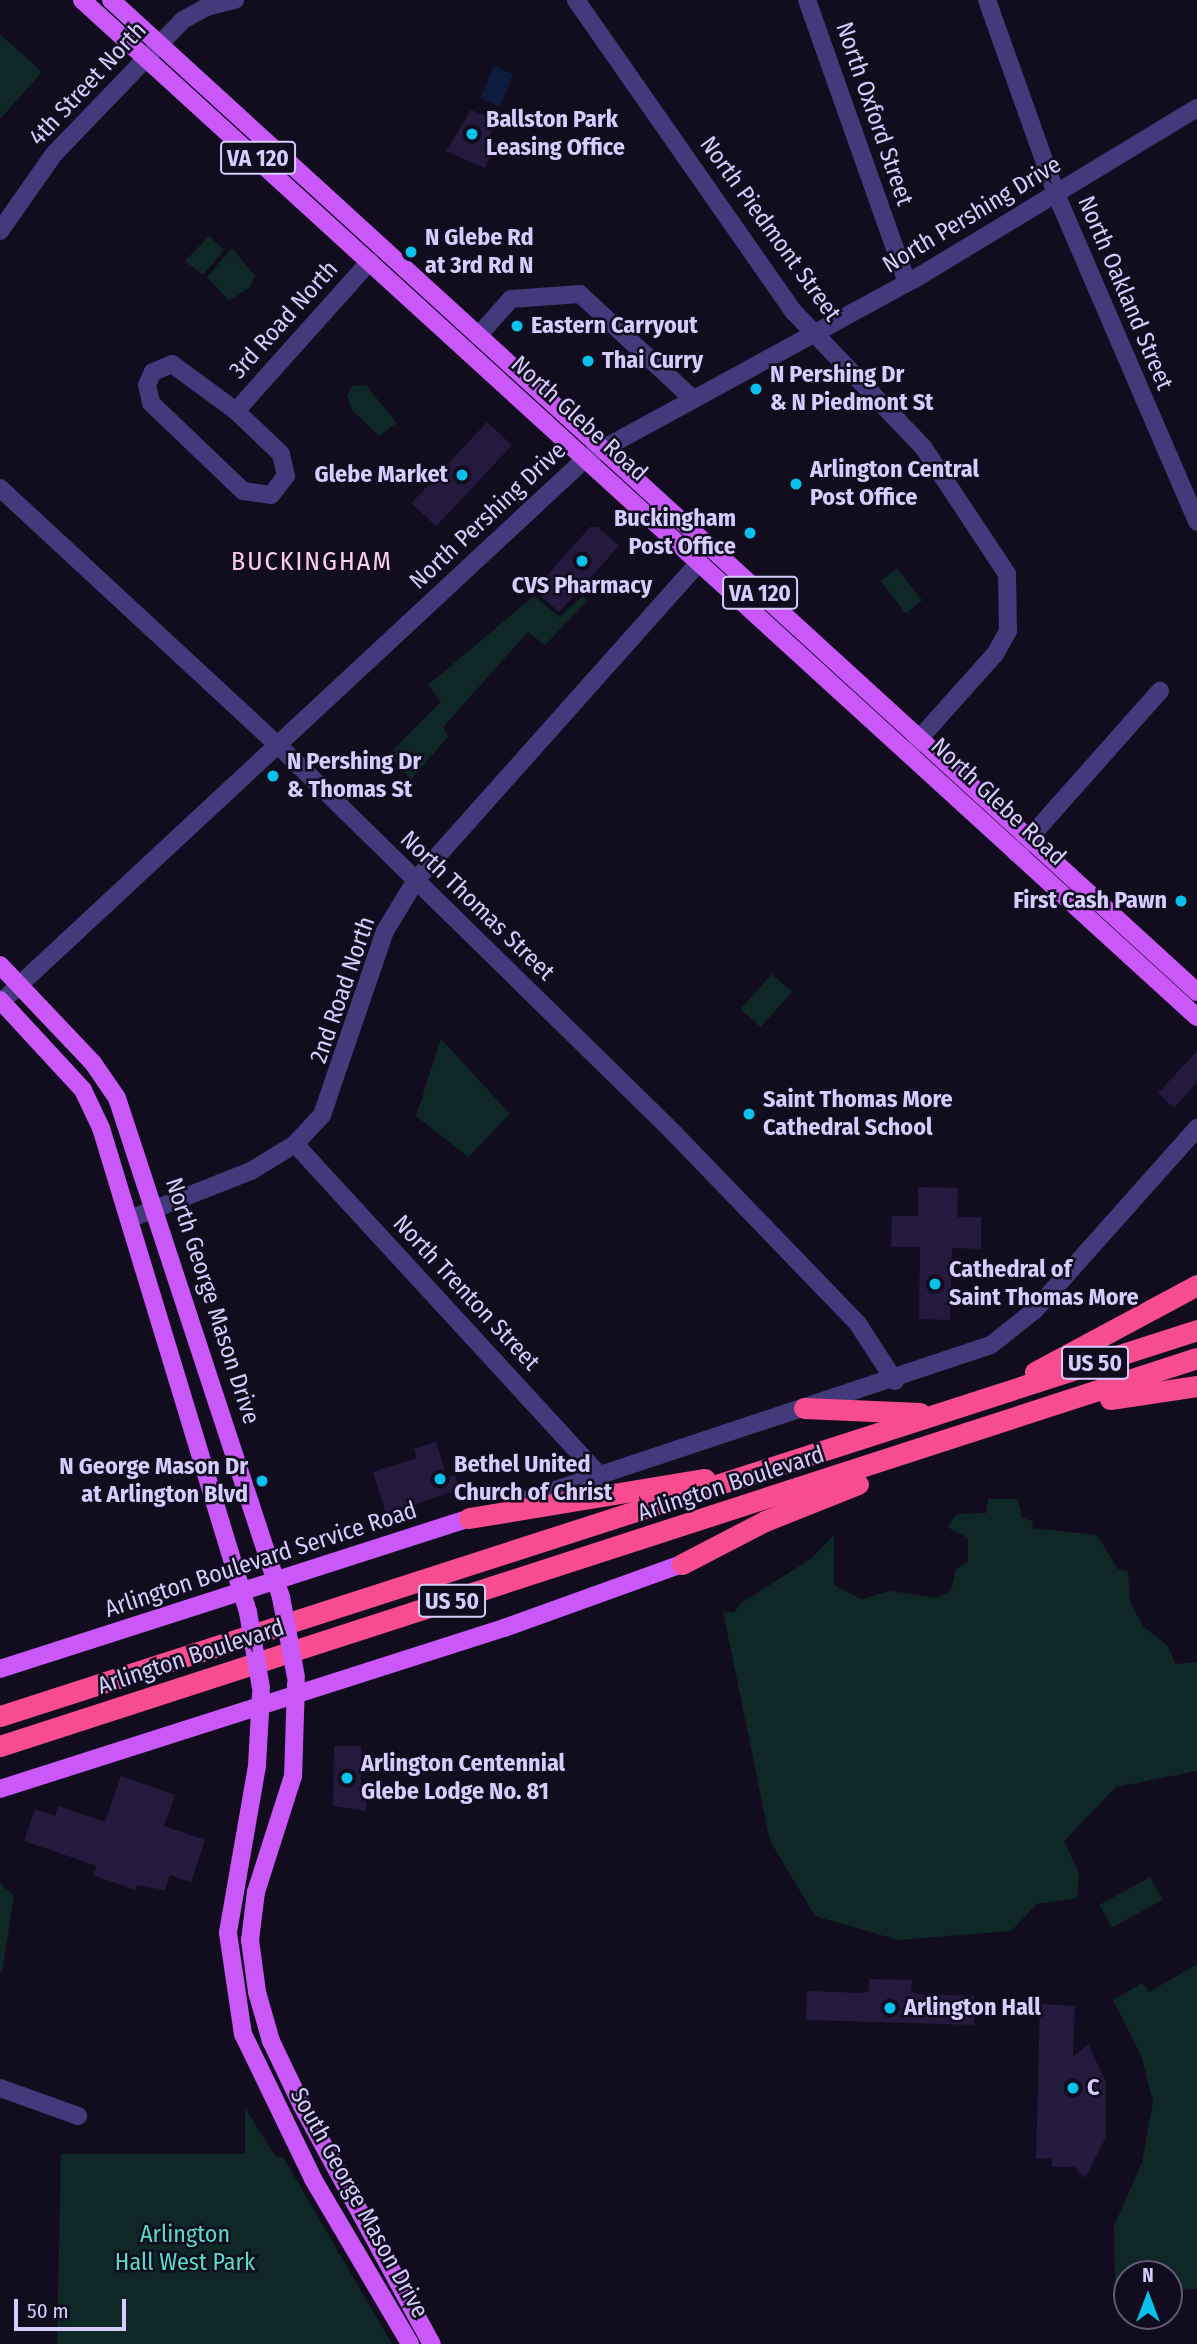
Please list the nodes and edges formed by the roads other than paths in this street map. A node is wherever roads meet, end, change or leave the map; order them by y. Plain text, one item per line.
1 (82, 0) edge
2 (111, 0) edge
3 (235, 0) edge
4 (576, 0) edge
5 (807, 0) edge
6 (988, 0) edge
7 (159, 44) junction
8 (146, 57) junction
9 (1197, 108) edge
10 (1056, 194) junction
11 (0, 231) edge
12 (376, 254) junction
13 (907, 283) junction
14 (814, 334) junction
15 (472, 343) junction
16 (693, 400) junction
17 (236, 411) junction
18 (593, 453) junction
19 (0, 488) edge
20 (1197, 522) edge
21 (699, 562) junction
22 (1160, 691) dead end
23 (278, 745) junction
24 (914, 745) junction
25 (1029, 839) junction
26 (1016, 853) junction
27 (416, 880) junction
28 (0, 965) edge
29 (21, 985) junction
30 (1197, 992) edge
31 (0, 1002) edge
32 (1197, 1017) edge
33 (1197, 1128) edge
34 (295, 1144) junction
35 (156, 1208) junction
36 (132, 1218) junction
37 (1197, 1285) edge
38 (1197, 1330) edge
39 (1197, 1359) edge
40 (895, 1381) junction
41 (1197, 1386) edge
42 (993, 1395) junction
43 (804, 1408) junction
44 (936, 1413) junction
45 (1015, 1417) junction
46 (904, 1456) junction
47 (762, 1471) junction
48 (600, 1476) junction
49 (469, 1518) junction
50 (682, 1564) joint
51 (278, 1590) junction
52 (243, 1592) junction
53 (0, 1669) edge
54 (297, 1685) junction
55 (261, 1696) junction
56 (0, 1716) edge
57 (0, 1746) edge
58 (0, 1790) edge
59 (0, 2088) edge
60 (78, 2116) dead end
61 (410, 2344) edge
62 (432, 2344) edge

1 - 8 main road, North Glebe Road / VA 120
2 - 7 main road, North Glebe Road / VA 120
3 - 7 street, 4th Street North
4 - 14 street, North Piedmont Street
5 - 13 street, North Oxford Street
6 - 10 street, North Oakland Street
7 - 8 street, 4th Street North
7 - 12 main road, North Glebe Road / VA 120
8 - 11 street, 4th Street North
8 - 12 main road, North Glebe Road / VA 120
9 - 10 street, North Pershing Drive
10 - 13 street, North Pershing Drive
10 - 20 street, North Oakland Street
12 - 15 main road, North Glebe Road / VA 120
12 - 17 street, 3rd Road North
13 - 14 street, North Pershing Drive
14 - 16 street, North Pershing Drive
14 - 24 street, North Piedmont Street
15 - 16 street
15 - 18 main road, North Glebe Road / VA 120
16 - 18 street, North Pershing Drive
17 - 17 street, 3rd Road North
18 - 21 main road, North Glebe Road / VA 120
18 - 23 street, North Pershing Drive
18 - 24 main road, North Glebe Road / VA 120
19 - 23 street, North Thomas Street
21 - 24 main road, North Glebe Road / VA 120
21 - 27 street, 2nd Road North
22 - 25 street
23 - 27 street, North Thomas Street
23 - 29 street, North Pershing Drive
24 - 25 main road, North Glebe Road / VA 120
24 - 26 main road, North Glebe Road / VA 120
25 - 26 street
25 - 30 main road, North Glebe Road / VA 120
26 - 32 main road, North Glebe Road / VA 120
27 - 34 street, 2nd Road North
27 - 40 street, North Thomas Street
28 - 29 main road, North George Mason Drive
29 - 31 street, North Pershing Drive
29 - 35 main road, North George Mason Drive
31 - 36 main road, North George Mason Drive
33 - 40 street, Arlington Boulevard Service Road
34 - 35 street, 2nd Road North
34 - 48 street, North Trenton Street
35 - 36 street, 2nd Road North
35 - 51 main road, North George Mason Drive
36 - 52 main road, North George Mason Drive
37 - 42 highway
38 - 42 highway, Arlington Boulevard / US 50
39 - 45 highway, Arlington Boulevard / US 50
40 - 43 street, Arlington Boulevard Service Road
41 - 45 highway
42 - 44 highway, Arlington Boulevard / US 50
43 - 44 highway
43 - 48 street, Arlington Boulevard Service Road
44 - 47 highway, Arlington Boulevard / US 50
45 - 46 highway, Arlington Boulevard / US 50
46 - 50 highway
46 - 57 highway, Arlington Boulevard / US 50
47 - 49 highway
47 - 56 highway, Arlington Boulevard / US 50
48 - 49 street, Arlington Boulevard Service Road
49 - 51 main road, Arlington Boulevard Service Road
50 - 54 main road
51 - 52 main road, Arlington Boulevard Service Road
51 - 54 main road, North George Mason Drive, bridge
52 - 53 main road, Arlington Boulevard Service Road
52 - 55 main road, South George Mason Drive, bridge
54 - 55 main road
54 - 62 main road, South George Mason Drive
55 - 58 main road
55 - 61 main road, South George Mason Drive
59 - 60 street

